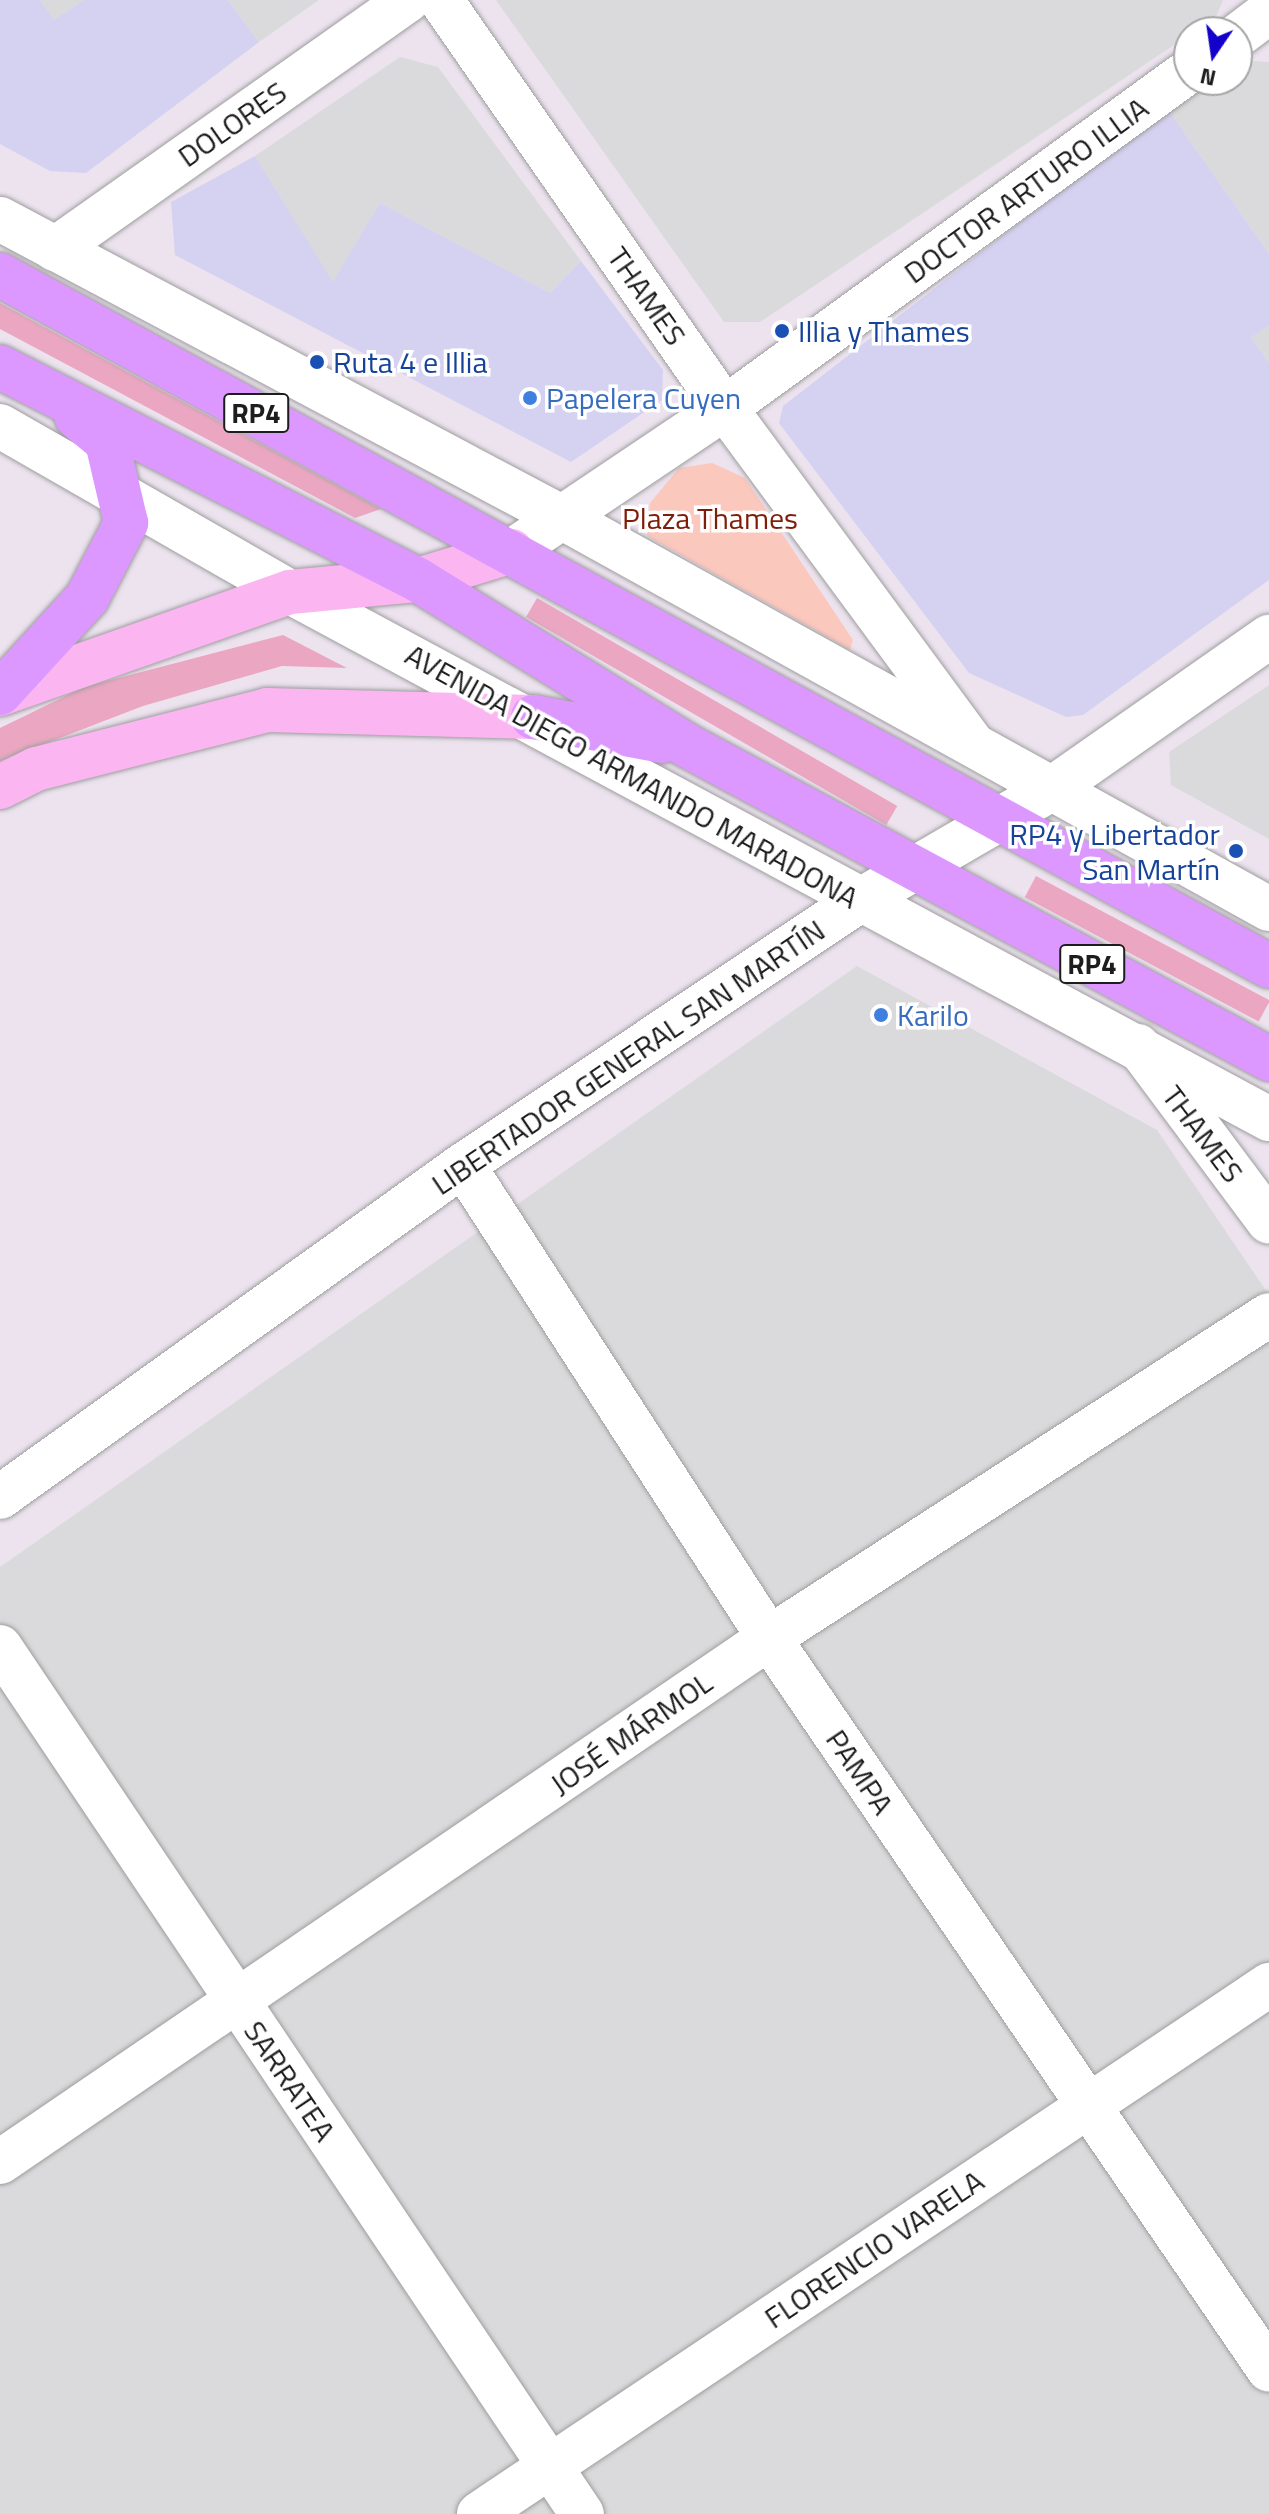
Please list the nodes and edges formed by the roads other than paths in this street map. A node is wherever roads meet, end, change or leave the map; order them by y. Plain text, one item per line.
1 (408, 0) edge
2 (441, 0) edge
3 (1173, 83) edge
4 (0, 219) edge
5 (55, 249) junction
6 (0, 275) edge
7 (0, 367) edge
8 (46, 392) junction
9 (725, 408) junction
10 (0, 426) edge
11 (125, 495) junction
12 (563, 518) junction
13 (512, 551) junction
14 (418, 580) junction
15 (290, 592) junction
16 (1269, 637) edge
17 (0, 694) edge
18 (533, 717) junction
19 (972, 743) junction
20 (688, 746) junction
21 (0, 787) edge
22 (1053, 788) junction
23 (1004, 817) junction
24 (915, 868) junction
25 (859, 901) junction
26 (1269, 909) edge
27 (1269, 966) edge
28 (1138, 1046) junction
29 (1269, 1059) edge
30 (1269, 1119) edge
31 (463, 1165) junction
32 (1269, 1222) edge
33 (1269, 1315) edge
34 (0, 1497) edge
35 (769, 1638) junction
36 (0, 1647) edge
37 (1269, 1985) edge
38 (237, 2004) junction
39 (1088, 2106) junction
40 (0, 2162) edge
41 (1269, 2370) edge
42 (549, 2466) junction
43 (479, 2514) edge
44 (582, 2514) edge

1 - 5 street, DOLORES
2 - 9 street, THAMES
3 - 9 street, DOCTOR ARTURO ILLIA
4 - 5 street
5 - 12 street
6 - 13 main road, RP4
7 - 8 main road, AVENIDA DIEGO ARMANDO MARADONA / RP4
8 - 11 main road
8 - 14 main road, AVENIDA DIEGO ARMANDO MARADONA / RP4
9 - 12 street, DOCTOR ARTURO ILLIA
9 - 19 street, THAMES
10 - 11 street, AVENIDA DIEGO ARMANDO MARADONA
11 - 15 street, AVENIDA DIEGO ARMANDO MARADONA
11 - 17 main road
12 - 13 street, DOCTOR ARTURO ILLIA
12 - 19 street
13 - 14 main road, DOCTOR ARTURO ILLIA
13 - 23 main road, RP4
14 - 15 main road, DOCTOR ARTURO ILLIA
14 - 20 main road, AVENIDA DIEGO ARMANDO MARADONA / RP4
15 - 17 main road, DOCTOR ARTURO ILLIA
15 - 18 street, AVENIDA DIEGO ARMANDO MARADONA
16 - 22 street, LIBERTADOR GENERAL SAN MARTÍN
18 - 20 main road
18 - 21 main road
18 - 25 street, AVENIDA DIEGO ARMANDO MARADONA
19 - 22 street
20 - 24 main road, AVENIDA DIEGO ARMANDO MARADONA / RP4
22 - 23 street, LIBERTADOR GENERAL SAN MARTÍN
22 - 26 street
23 - 24 street, LIBERTADOR GENERAL SAN MARTÍN
23 - 27 main road, RP4
24 - 25 street, LIBERTADOR GENERAL SAN MARTÍN
24 - 29 main road, AVENIDA DIEGO ARMANDO MARADONA / RP4
25 - 28 street, AVENIDA DIEGO ARMANDO MARADONA
25 - 31 street, LIBERTADOR GENERAL SAN MARTÍN
28 - 30 street, AVENIDA DIEGO ARMANDO MARADONA
28 - 32 street, THAMES
31 - 34 street, LIBERTADOR GENERAL SAN MARTÍN
31 - 35 street, PAMPA
33 - 35 street, JOSÉ MÁRMOL
35 - 38 street, JOSÉ MÁRMOL
35 - 39 street, PAMPA
36 - 38 street, SARRATEA
37 - 39 street, FLORENCIO VARELA
38 - 40 street, JOSÉ MÁRMOL
38 - 42 street, SARRATEA
39 - 41 street, PAMPA
39 - 42 street, FLORENCIO VARELA
42 - 43 street, FLORENCIO VARELA
42 - 44 street, SARRATEA

